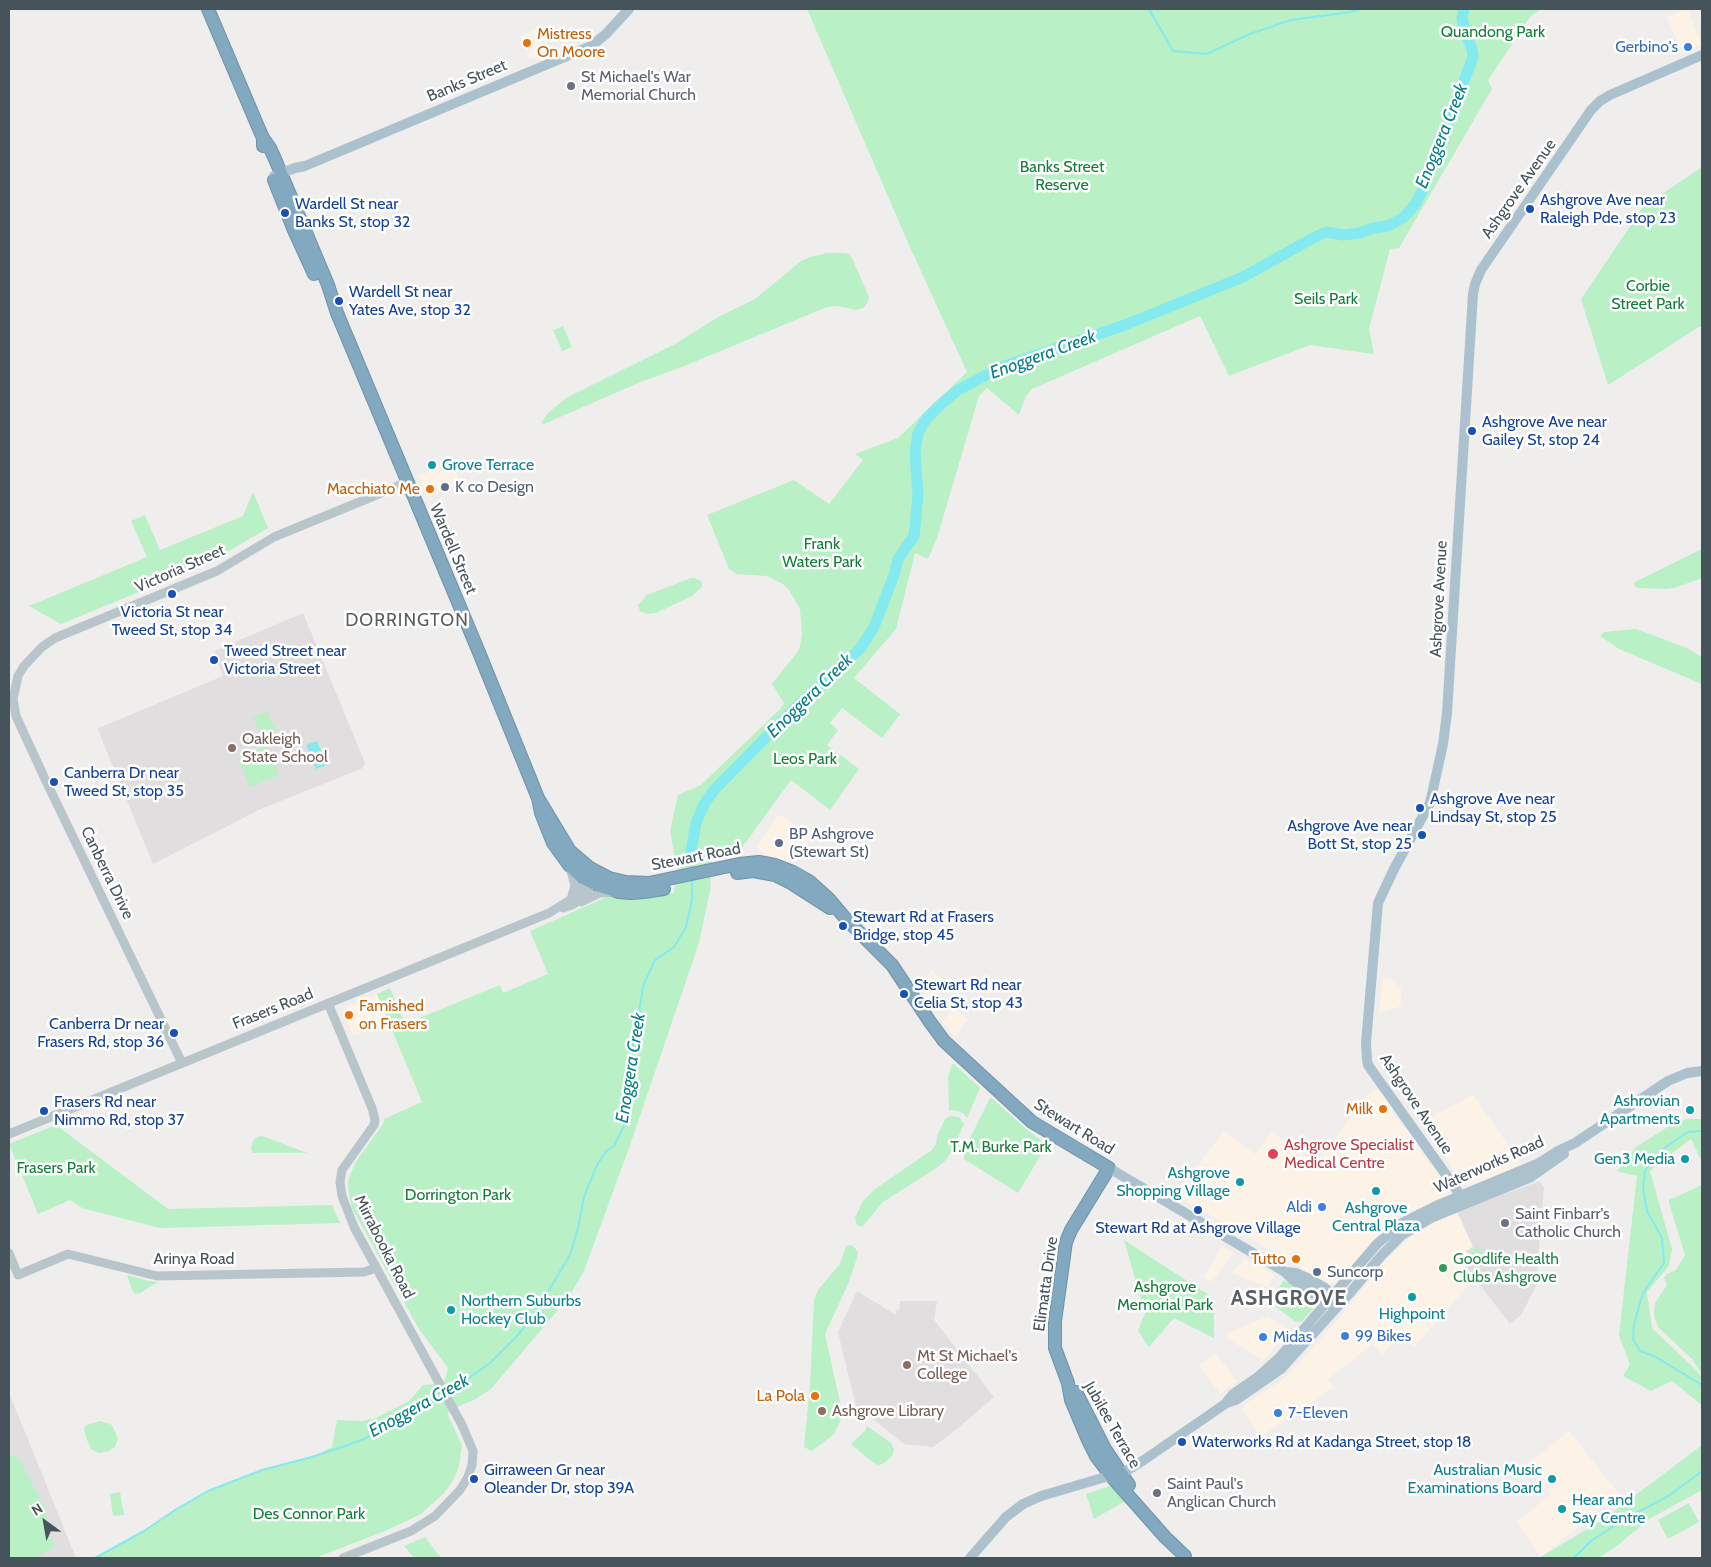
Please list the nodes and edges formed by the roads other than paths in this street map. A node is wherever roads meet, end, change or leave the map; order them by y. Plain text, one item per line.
1 (208, 9) edge
2 (628, 9) edge
3 (1702, 55) edge
4 (278, 177) junction
5 (408, 482) junction
6 (13, 694) joint
7 (538, 798) junction
8 (569, 865) junction
9 (592, 879) junction
10 (666, 884) junction
11 (619, 892) junction
12 (568, 905) junction
13 (328, 1003) junction
14 (182, 1063) junction
15 (1702, 1071) edge
16 (9, 1134) edge
17 (1109, 1168) junction
18 (1463, 1199) junction
19 (9, 1253) edge
20 (376, 1268) junction
21 (1335, 1302) junction
22 (1068, 1383) joint
23 (1116, 1475) junction
24 (1186, 1557) edge
25 (343, 1558) edge
26 (970, 1558) edge

1 - 4 highway, Wardell Street
2 - 4 main road, Banks Street
3 - 18 main road, Ashgrove Avenue
4 - 5 highway, Wardell Street
5 - 6 street, Victoria Street
5 - 7 highway, Wardell Street
6 - 14 street, Canberra Drive
7 - 8 highway, Wardell Street
7 - 9 highway, Wardell Street
8 - 9 highway, Wardell Street
8 - 12 street
9 - 10 highway, Stewart Road
9 - 11 highway, Stewart Road
9 - 12 street, Frasers Road
10 - 11 highway, Stewart Road
10 - 17 highway, Stewart Road
11 - 12 street
12 - 13 street, Frasers Road
13 - 14 street, Frasers Road
13 - 20 street, Mirrabooka Road
14 - 16 street, Frasers Road
15 - 18 main road, Waterworks Road
17 - 21 main road, Stewart Road
17 - 22 highway, Elimatta Drive
18 - 21 main road, Waterworks Road
19 - 20 street, Arinya Road
20 - 25 street, Mirrabooka Road
21 - 23 main road, Waterworks Road
22 - 23 highway, Jubilee Terrace
23 - 24 highway, Jubilee Terrace
23 - 26 main road, Waterworks Road

